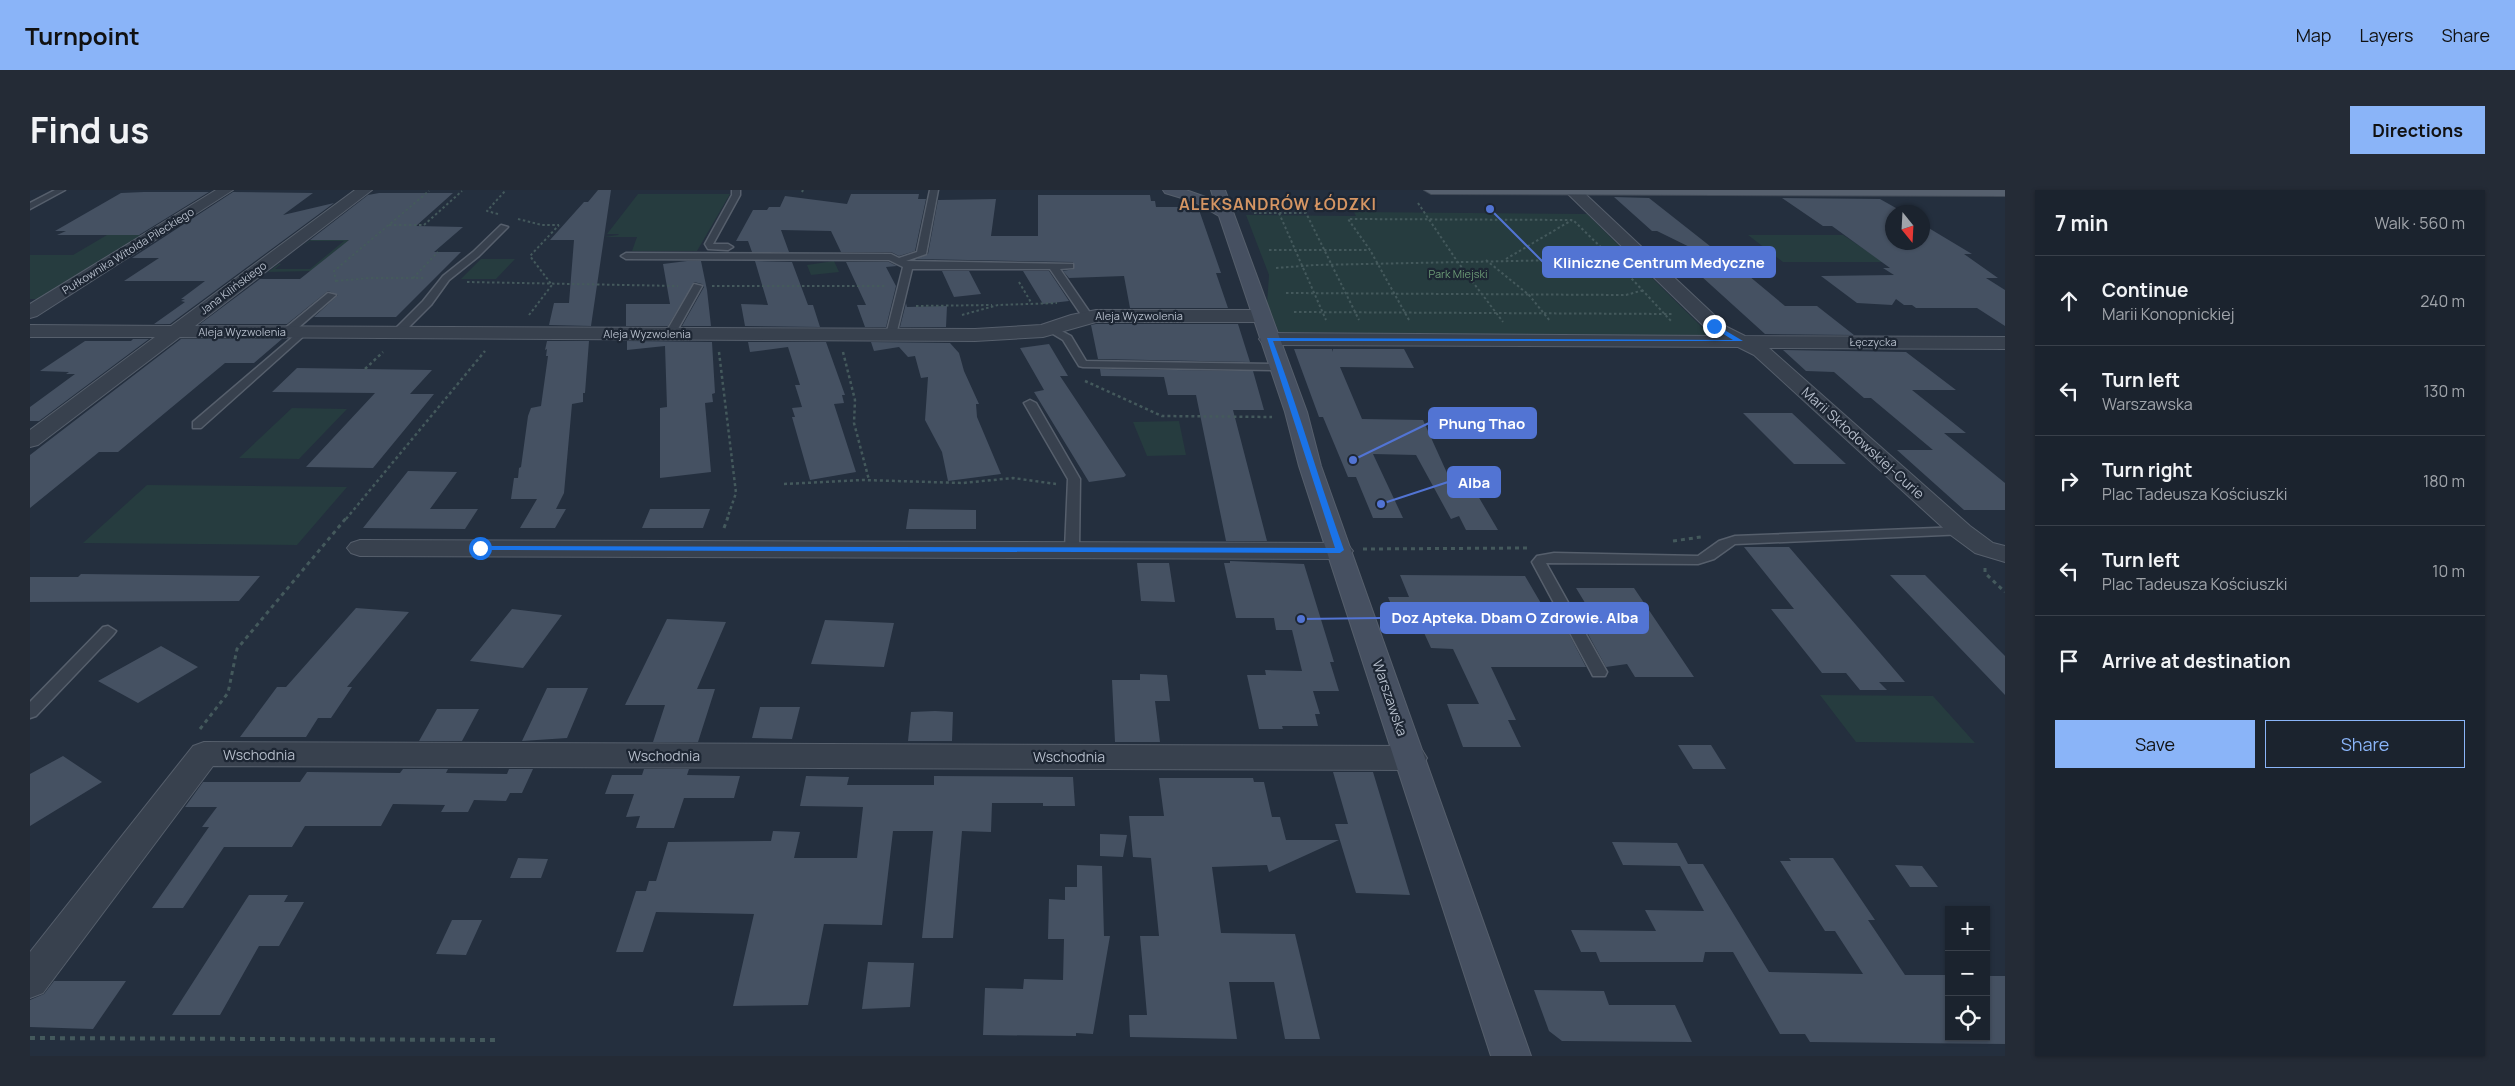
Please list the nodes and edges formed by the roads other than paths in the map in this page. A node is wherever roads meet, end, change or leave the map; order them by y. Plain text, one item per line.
1 (61, 190) edge
2 (226, 190) edge
3 (364, 190) edge
4 (736, 190) edge
5 (934, 190) edge
6 (1170, 190) edge
7 (1218, 190) edge
8 (1431, 190) edge
9 (1573, 191) edge
10 (1726, 191) edge
11 (1879, 191) edge
12 (2005, 192) edge
13 (30, 206) edge
14 (1226, 213) junction
15 (504, 226) dead end
16 (740, 247) dead end
17 (626, 256) dead end
18 (898, 261) junction
19 (908, 266) junction
20 (1053, 266) junction
21 (1070, 266) dead end
22 (697, 286) road end
23 (331, 295) road end
24 (30, 312) edge
25 (1088, 317) junction
26 (1265, 327) junction
27 (1052, 329) junction
28 (30, 331) edge
29 (173, 332) junction
30 (294, 332) junction
31 (397, 333) junction
32 (670, 334) junction
33 (891, 335) junction
34 (1517, 340) joint
35 (1740, 341) junction
36 (2005, 342) edge
37 (1280, 367) junction
38 (1030, 403) dead end
39 (198, 425) dead end
40 (30, 440) edge
41 (1961, 531) junction
42 (360, 548) dead end
43 (1072, 550) junction
44 (1340, 550) junction
45 (1995, 551) edge
46 (108, 631) dead end
47 (1599, 672) dead end
48 (30, 712) edge
49 (1410, 758) junction
50 (30, 981) edge
51 (1512, 1056) edge

1 - 13 lane
2 - 24 street, Pułkownika Witolda Pileckiego
3 - 29 street, Jana Kilińskiego
4 - 16 lane
5 - 18 lane
6 - 14 main road
7 - 14 main road, Warszawska
8 - 9 main road
9 - 10 main road
9 - 35 street, Marii Skłodowskiej-Curie
10 - 11 main road
11 - 12 main road
14 - 26 main road, Warszawska
15 - 31 lane
17 - 18 lane
18 - 19 lane
19 - 20 lane
19 - 33 lane
20 - 21 lane
20 - 25 lane
22 - 32 lane
23 - 30 lane
25 - 26 street, Aleja Wyzwolenia
25 - 27 street, Aleja Wyzwolenia
26 - 34 street, Aleja Wyzwolenia
26 - 37 main road, Warszawska
27 - 33 street, Aleja Wyzwolenia
27 - 37 lane
28 - 29 street, Aleja Wyzwolenia
29 - 30 street, Aleja Wyzwolenia
29 - 40 street, Jana Kilińskiego
30 - 31 street, Aleja Wyzwolenia
30 - 39 lane
31 - 32 street, Aleja Wyzwolenia
32 - 33 street, Aleja Wyzwolenia
34 - 35 street, Łęczycka
35 - 36 street, Łęczycka
35 - 41 street, Marii Skłodowskiej-Curie
37 - 44 main road, Warszawska
38 - 43 lane
41 - 45 street, Marii Skłodowskiej-Curie
41 - 47 lane
42 - 43 street
43 - 44 street
44 - 49 main road, Warszawska
46 - 48 lane
49 - 50 street, Wschodnia
49 - 51 main road, Warszawska

